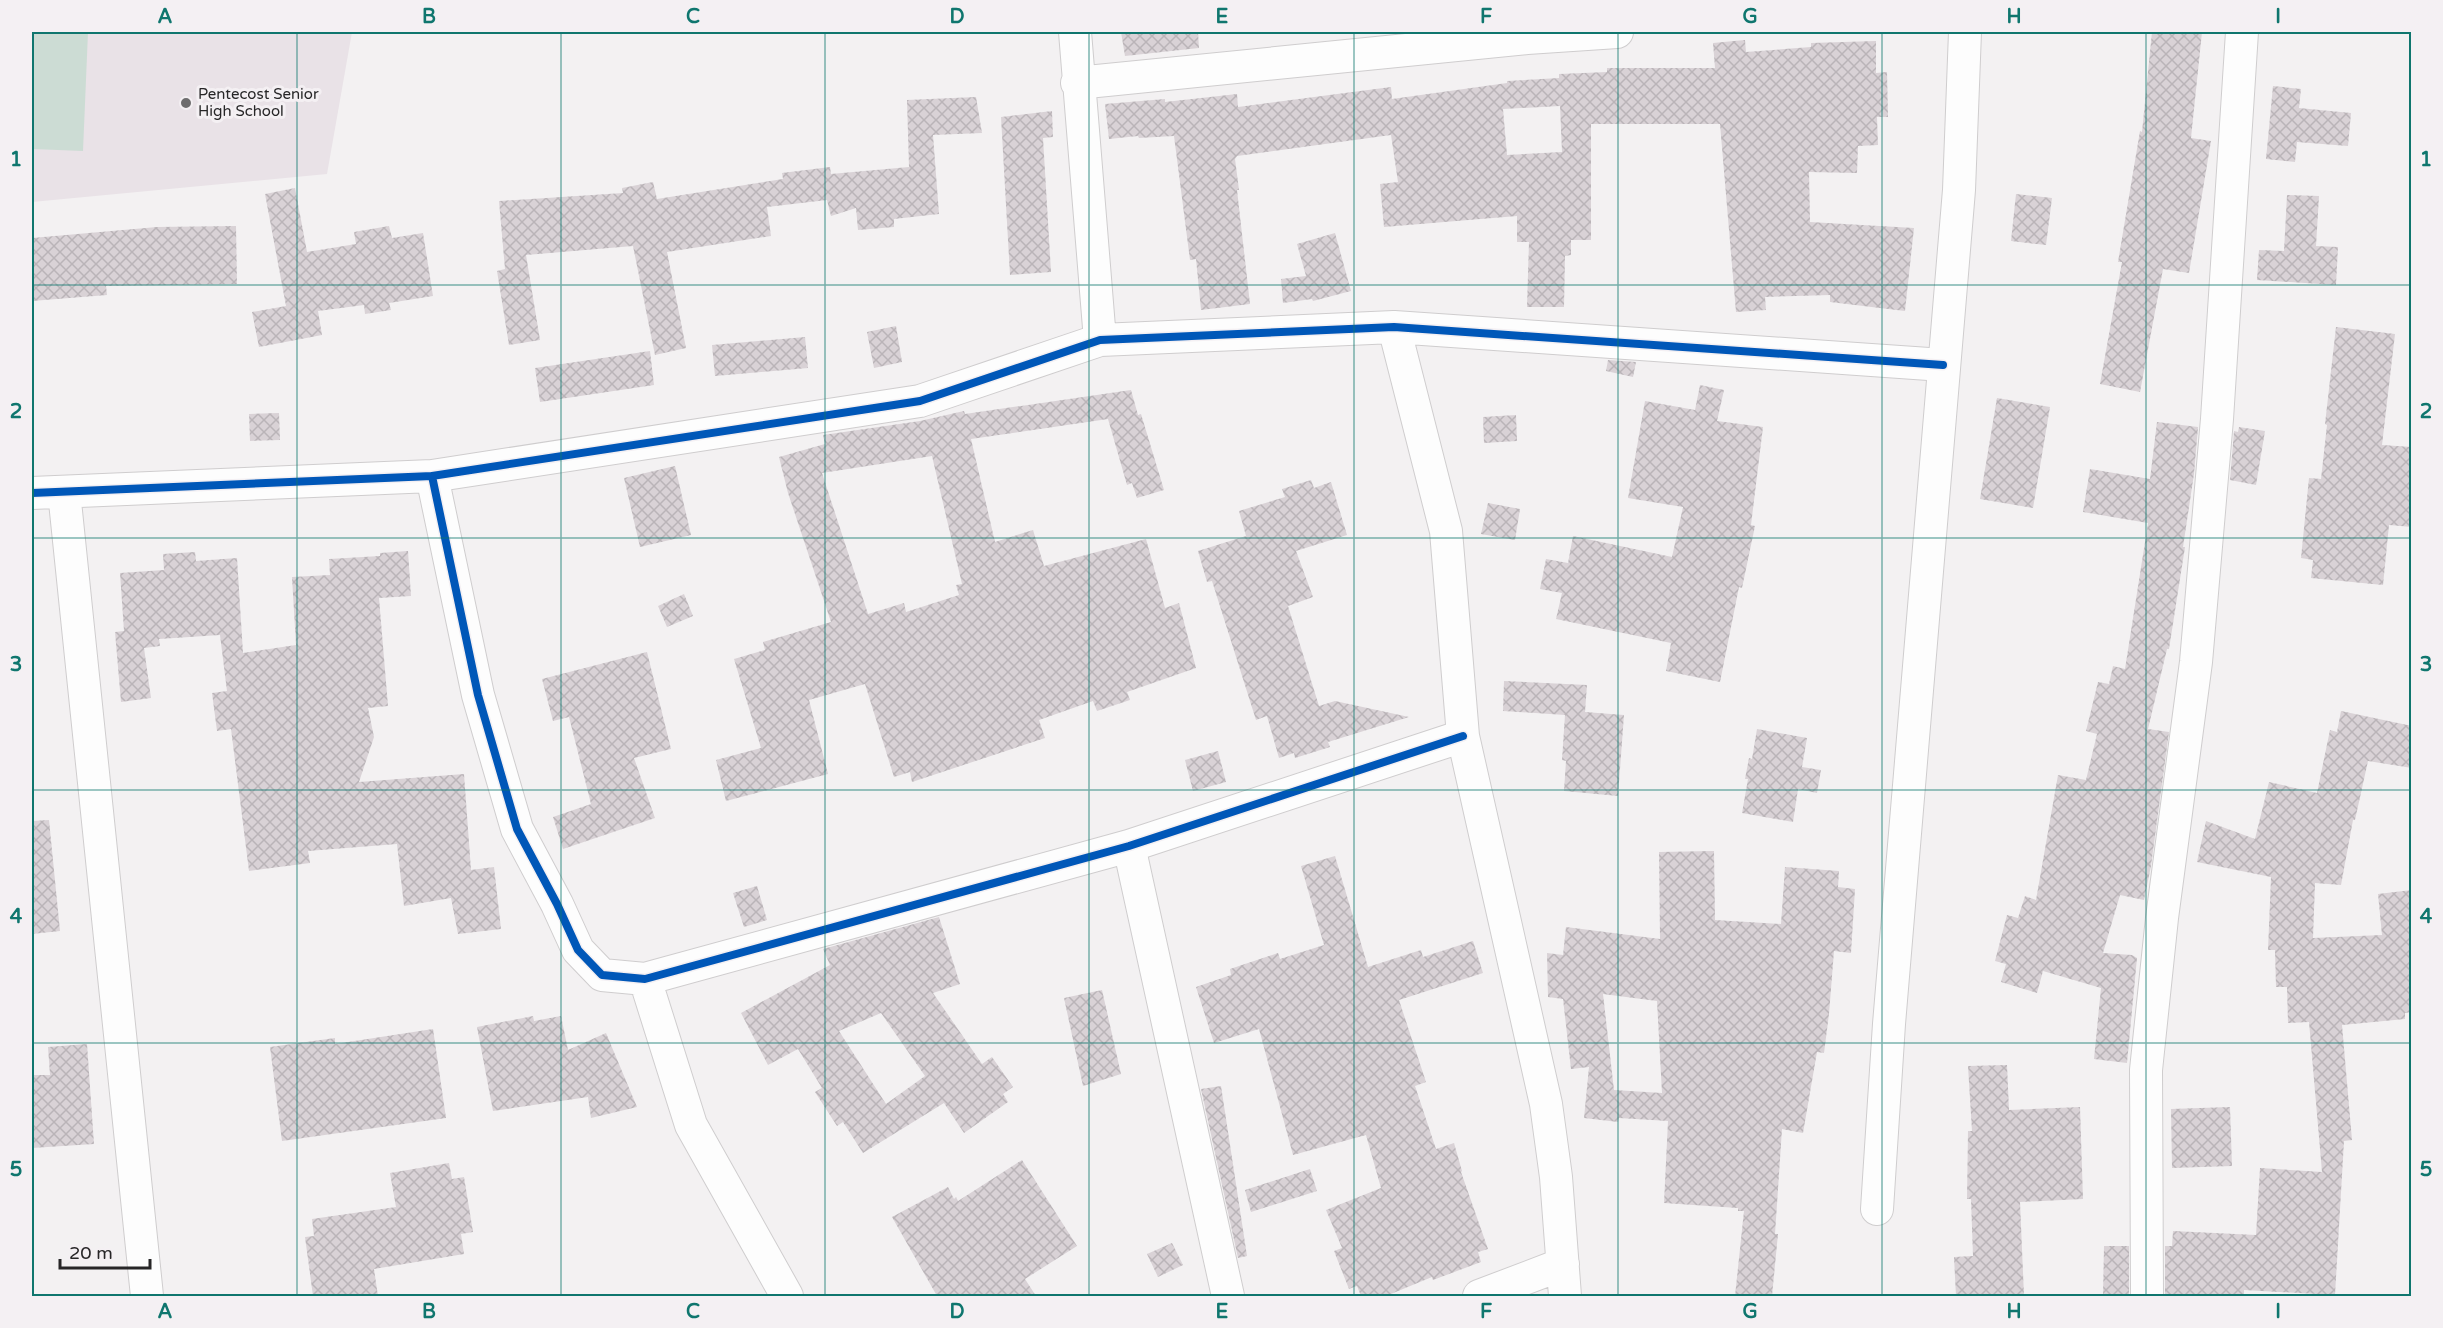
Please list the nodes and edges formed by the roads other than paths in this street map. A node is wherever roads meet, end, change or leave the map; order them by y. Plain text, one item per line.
1 (1075, 32) edge
2 (1617, 32) edge
3 (1965, 32) edge
4 (2242, 32) edge
5 (1077, 83) junction
6 (1394, 327) junction
7 (1100, 340) junction
8 (1943, 365) junction
9 (432, 476) junction
10 (64, 492) junction
11 (32, 493) edge
12 (1463, 736) junction
13 (1129, 846) junction
14 (645, 979) junction
15 (1876, 1209) dead end
16 (1563, 1264) junction
17 (147, 1296) edge
18 (787, 1296) edge
19 (1228, 1296) edge
20 (1479, 1296) edge
21 (1565, 1296) edge
22 (2147, 1296) edge

1 - 5 street
2 - 5 street
3 - 8 street
4 - 22 street
5 - 7 street
6 - 7 street
6 - 8 street
6 - 12 street
7 - 9 street
8 - 15 street
9 - 10 street
9 - 14 street
10 - 11 street
10 - 17 street
12 - 13 street
12 - 16 street
13 - 14 street
13 - 19 street
14 - 18 street
16 - 20 street
16 - 21 street

